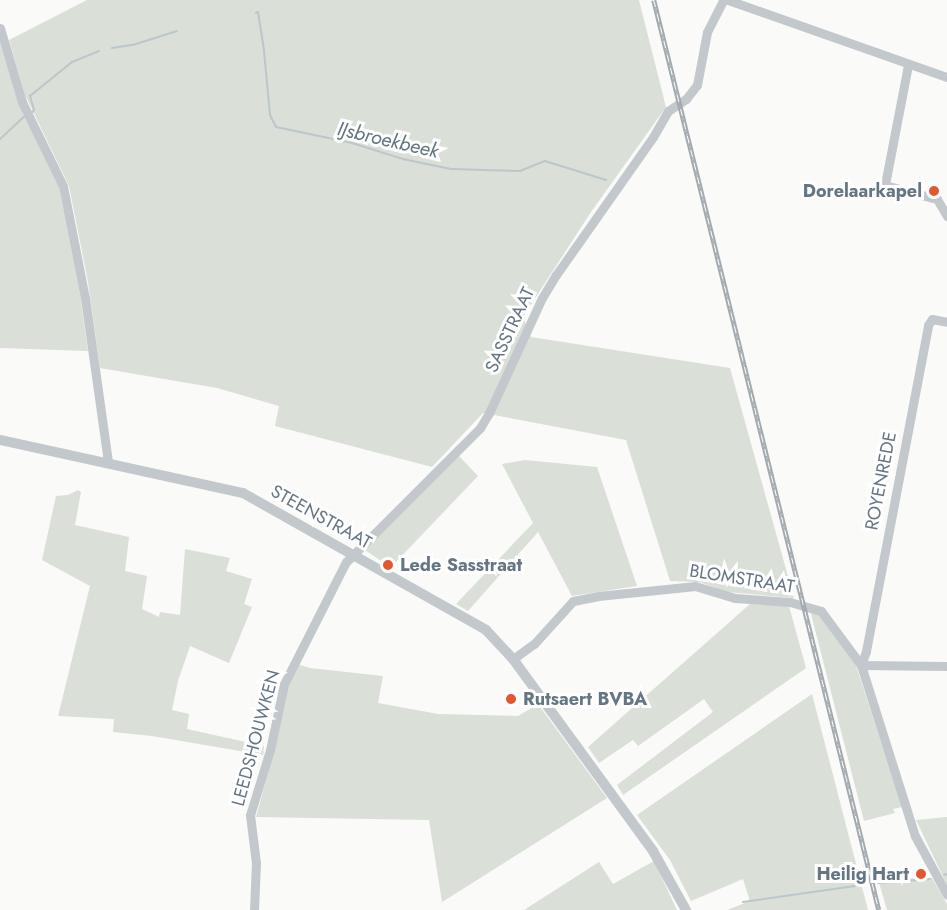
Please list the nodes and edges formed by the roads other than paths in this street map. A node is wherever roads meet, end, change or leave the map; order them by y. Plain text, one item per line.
1 (726, 0) edge
2 (0, 28) edge
3 (909, 65) junction
4 (947, 77) edge
5 (947, 216) edge
6 (947, 322) edge
7 (0, 440) edge
8 (108, 462) junction
9 (353, 553) junction
10 (513, 659) junction
11 (861, 664) junction
12 (947, 666) edge
13 (947, 895) edge
14 (254, 910) edge
15 (686, 910) edge

1 - 3 street
1 - 9 street, SASSTRAAT
2 - 8 street
3 - 4 street
3 - 5 street
6 - 11 street, ROYENREDE
7 - 8 street, STEENSTRAAT
8 - 9 street, STEENSTRAAT
9 - 10 street, STEENSTRAAT
9 - 14 street, LEEDSHOUWKEN
10 - 11 street, BLOMSTRAAT
10 - 15 street, STEENSTRAAT
11 - 12 street
11 - 13 street, BLOMSTRAAT

